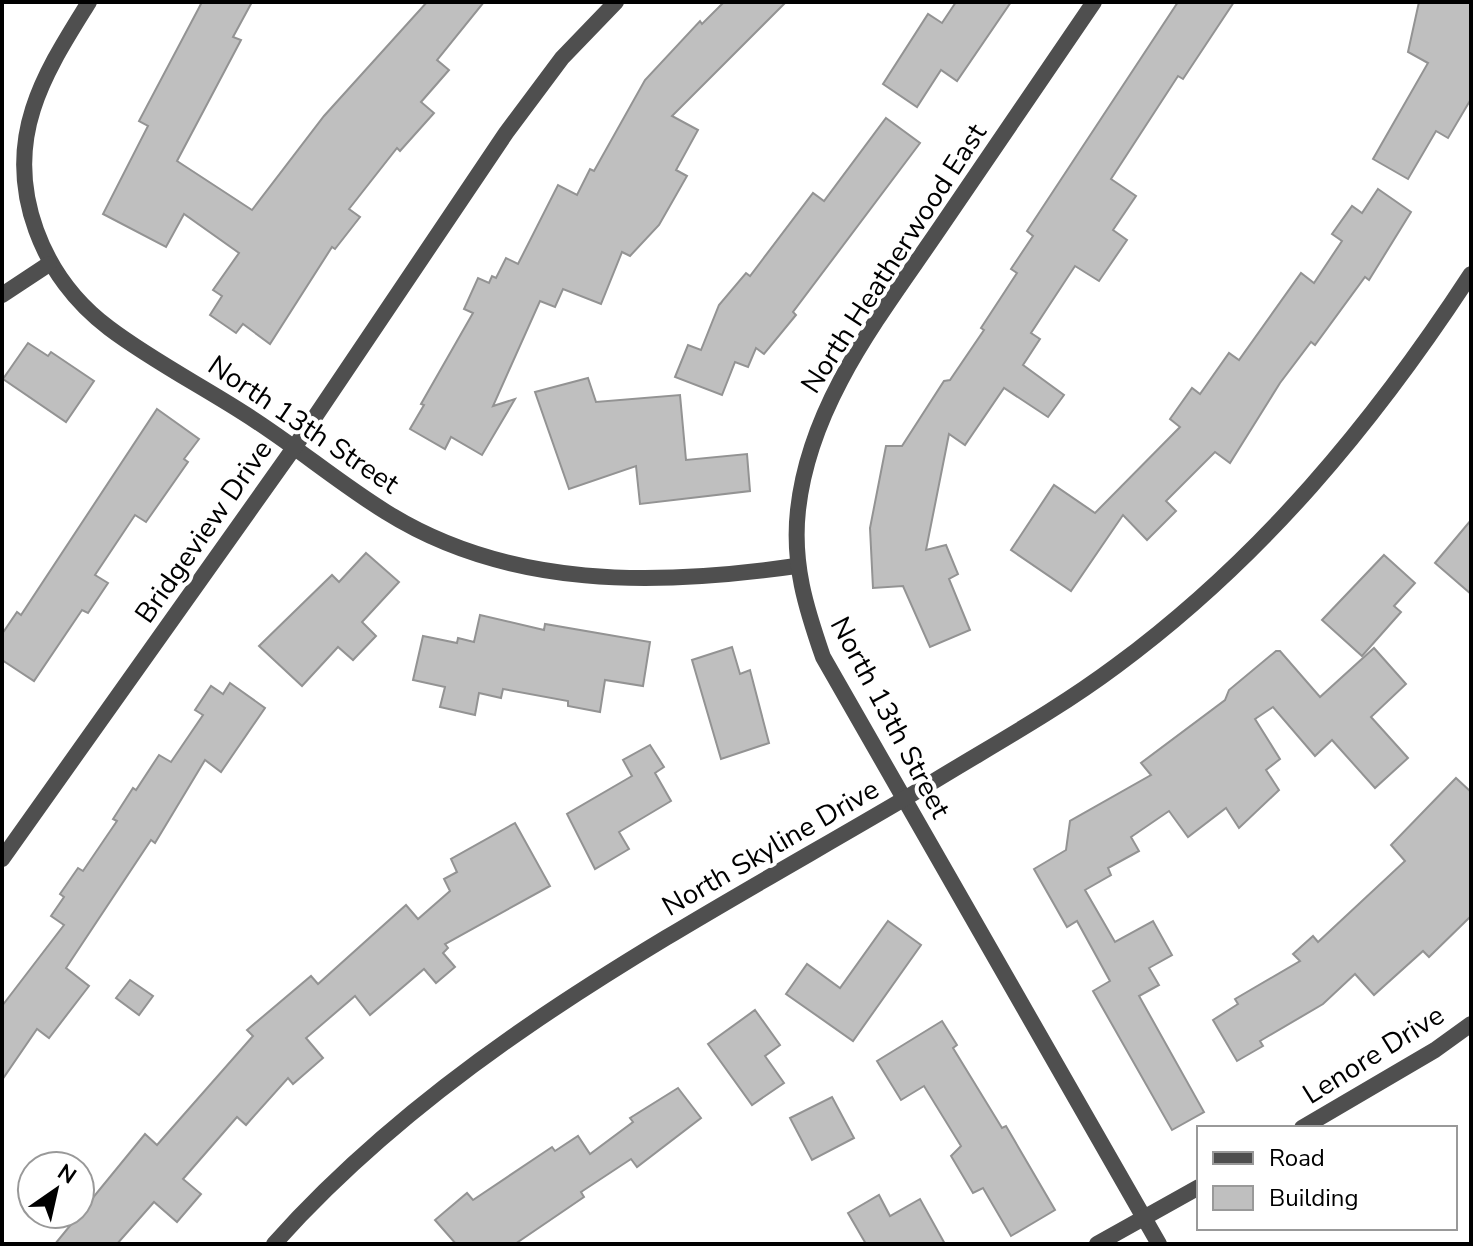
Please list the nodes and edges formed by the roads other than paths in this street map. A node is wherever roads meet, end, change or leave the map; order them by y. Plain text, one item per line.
1 (89, 2) edge
2 (616, 2) edge
3 (1094, 2) edge
4 (49, 264) junction
5 (1471, 274) edge
6 (2, 295) edge
7 (296, 445) junction
8 (796, 566) junction
9 (903, 799) junction
10 (2, 859) edge
11 (1471, 1024) edge
12 (1305, 1126) edge
13 (1197, 1188) edge
14 (1145, 1217) junction
15 (274, 1244) edge
16 (1097, 1244) edge
17 (1159, 1244) edge

1 - 4 street, North 13th Street
2 - 7 street, Bridgeview Drive
3 - 8 street, North Heatherwood East
4 - 6 street
4 - 7 street, North 13th Street
5 - 9 street, North Skyline Drive
7 - 8 street, North 13th Street
7 - 10 street, Bridgeview Drive
8 - 9 street, North 13th Street
9 - 14 street, North 13th Street
9 - 15 street, North Skyline Drive
11 - 12 street, Lenore Drive
13 - 14 street
14 - 16 street
14 - 17 street, North 13th Street

